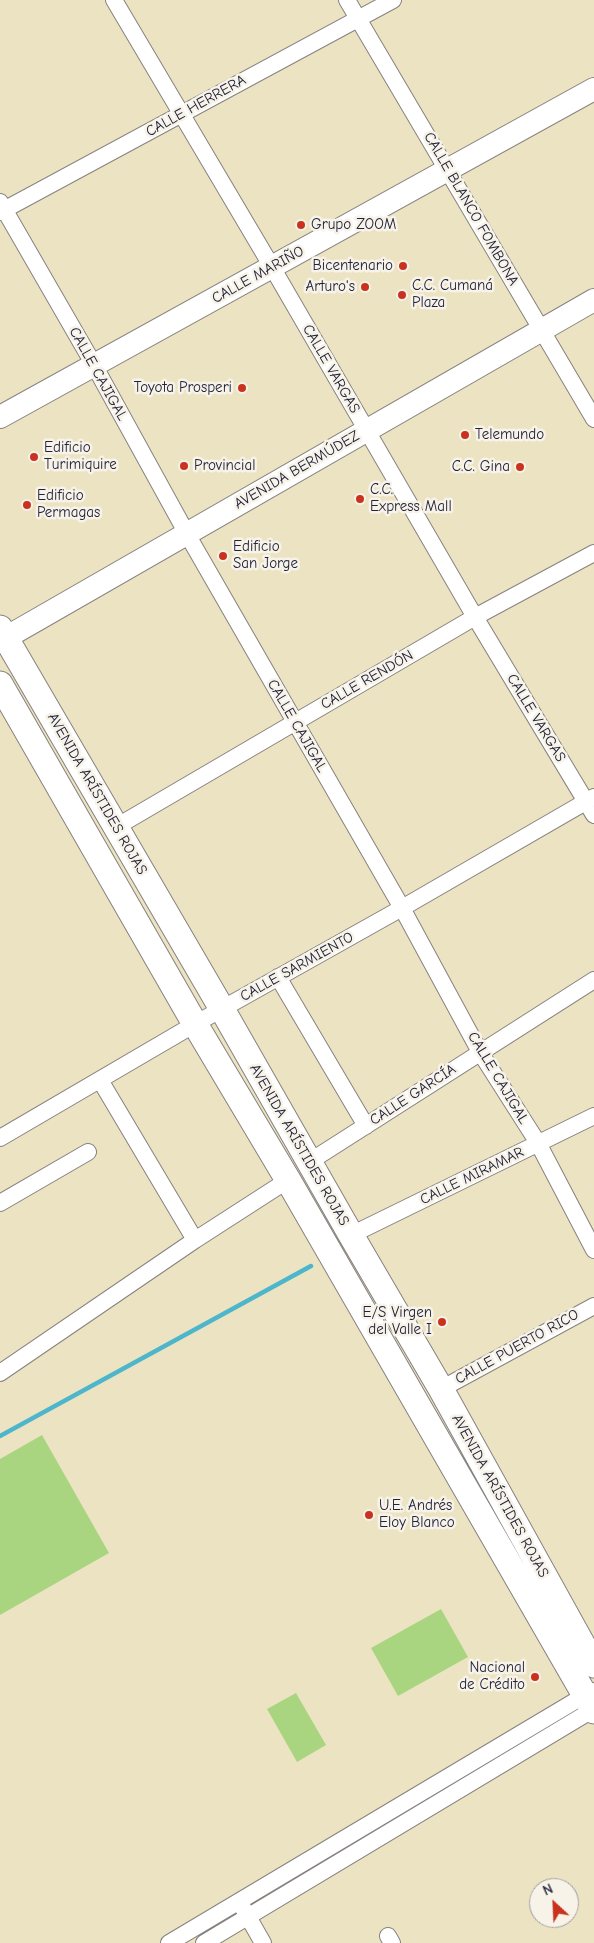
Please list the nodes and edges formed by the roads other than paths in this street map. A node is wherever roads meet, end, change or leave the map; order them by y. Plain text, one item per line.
1 (114, 0) edge
2 (347, 0) edge
3 (393, 0) edge
4 (358, 18) junction
5 (594, 89) edge
6 (180, 115) junction
7 (448, 170) junction
8 (2, 208) edge
9 (272, 267) junction
10 (594, 300) edge
11 (541, 330) junction
12 (94, 365) junction
13 (0, 417) edge
14 (594, 419) edge
15 (366, 431) junction
16 (187, 534) junction
17 (594, 553) edge
18 (475, 617) junction
19 (2, 635) edge
20 (0, 684) edge
21 (294, 722) junction
22 (591, 804) edge
23 (116, 827) junction
24 (402, 908) junction
25 (278, 977) junction
26 (594, 980) edge
27 (222, 1008) junction
28 (195, 1024) junction
29 (480, 1052) junction
30 (100, 1080) junction
31 (594, 1116) edge
32 (366, 1126) junction
33 (0, 1138) edge
34 (538, 1143) junction
35 (88, 1152) dead end
36 (309, 1162) junction
37 (288, 1180) junction
38 (0, 1203) edge
39 (351, 1236) junction
40 (195, 1240) junction
41 (594, 1250) edge
42 (594, 1306) edge
43 (0, 1373) edge
44 (441, 1389) junction
45 (594, 1665) edge
46 (592, 1703) edge
47 (239, 1901) junction
48 (248, 1917) junction
49 (169, 1943) edge
50 (204, 1943) edge
51 (263, 1943) edge

1 - 6 street, CALLE VARGAS
2 - 4 street, CALLE BLANCO FOMBONA
3 - 4 street, CALLE HERRERA
4 - 6 street, CALLE HERRERA
4 - 7 street, CALLE BLANCO FOMBONA
5 - 7 street, CALLE MARIÑO
6 - 8 street, CALLE HERRERA
6 - 9 street, CALLE VARGAS
7 - 9 street, CALLE MARIÑO
7 - 11 street, CALLE BLANCO FOMBONA
8 - 12 street, CALLE CAJIGAL
9 - 12 street, CALLE MARIÑO
9 - 15 street, CALLE VARGAS
10 - 11 street, AVENIDA BERMÚDEZ
11 - 14 street, CALLE BLANCO FOMBONA
11 - 15 street, AVENIDA BERMÚDEZ
12 - 13 street, CALLE MARIÑO
12 - 16 street, CALLE CAJIGAL
15 - 16 street, AVENIDA BERMÚDEZ
15 - 18 street, CALLE VARGAS
16 - 19 street, AVENIDA BERMÚDEZ
16 - 21 street, CALLE CAJIGAL
17 - 18 street, CALLE RENDÓN
18 - 21 street, CALLE RENDÓN
18 - 22 street, CALLE VARGAS
19 - 23 main road, AVENIDA ARÍSTIDES ROJAS
20 - 28 main road, AVENIDA ARÍSTIDES ROJAS
21 - 23 street, CALLE RENDÓN
21 - 24 street, CALLE CAJIGAL
22 - 24 street, CALLE SARMIENTO
23 - 27 main road, AVENIDA ARÍSTIDES ROJAS
24 - 25 street, CALLE SARMIENTO
24 - 29 street, CALLE CAJIGAL
25 - 27 street, CALLE SARMIENTO
25 - 32 street
26 - 29 street, CALLE GARCÍA
27 - 28 street, CALLE SARMIENTO
27 - 36 main road, AVENIDA ARÍSTIDES ROJAS
28 - 30 street, CALLE SARMIENTO
28 - 37 main road, AVENIDA ARÍSTIDES ROJAS
29 - 32 street, CALLE GARCÍA
29 - 34 street, CALLE CAJIGAL
30 - 33 street, CALLE SARMIENTO
30 - 40 street
31 - 34 street, CALLE MIRAMAR
32 - 36 street, CALLE GARCÍA
34 - 39 street, CALLE MIRAMAR
34 - 41 street, CALLE CAJIGAL
35 - 38 street
36 - 39 main road, AVENIDA ARÍSTIDES ROJAS
37 - 40 street
37 - 46 main road, AVENIDA ARÍSTIDES ROJAS
39 - 44 main road, AVENIDA ARÍSTIDES ROJAS
40 - 43 street
42 - 44 street, CALLE PUERTO RICO
44 - 45 main road, AVENIDA ARÍSTIDES ROJAS
46 - 47 street
46 - 48 street
47 - 48 street
47 - 49 street
48 - 50 street
48 - 51 street

